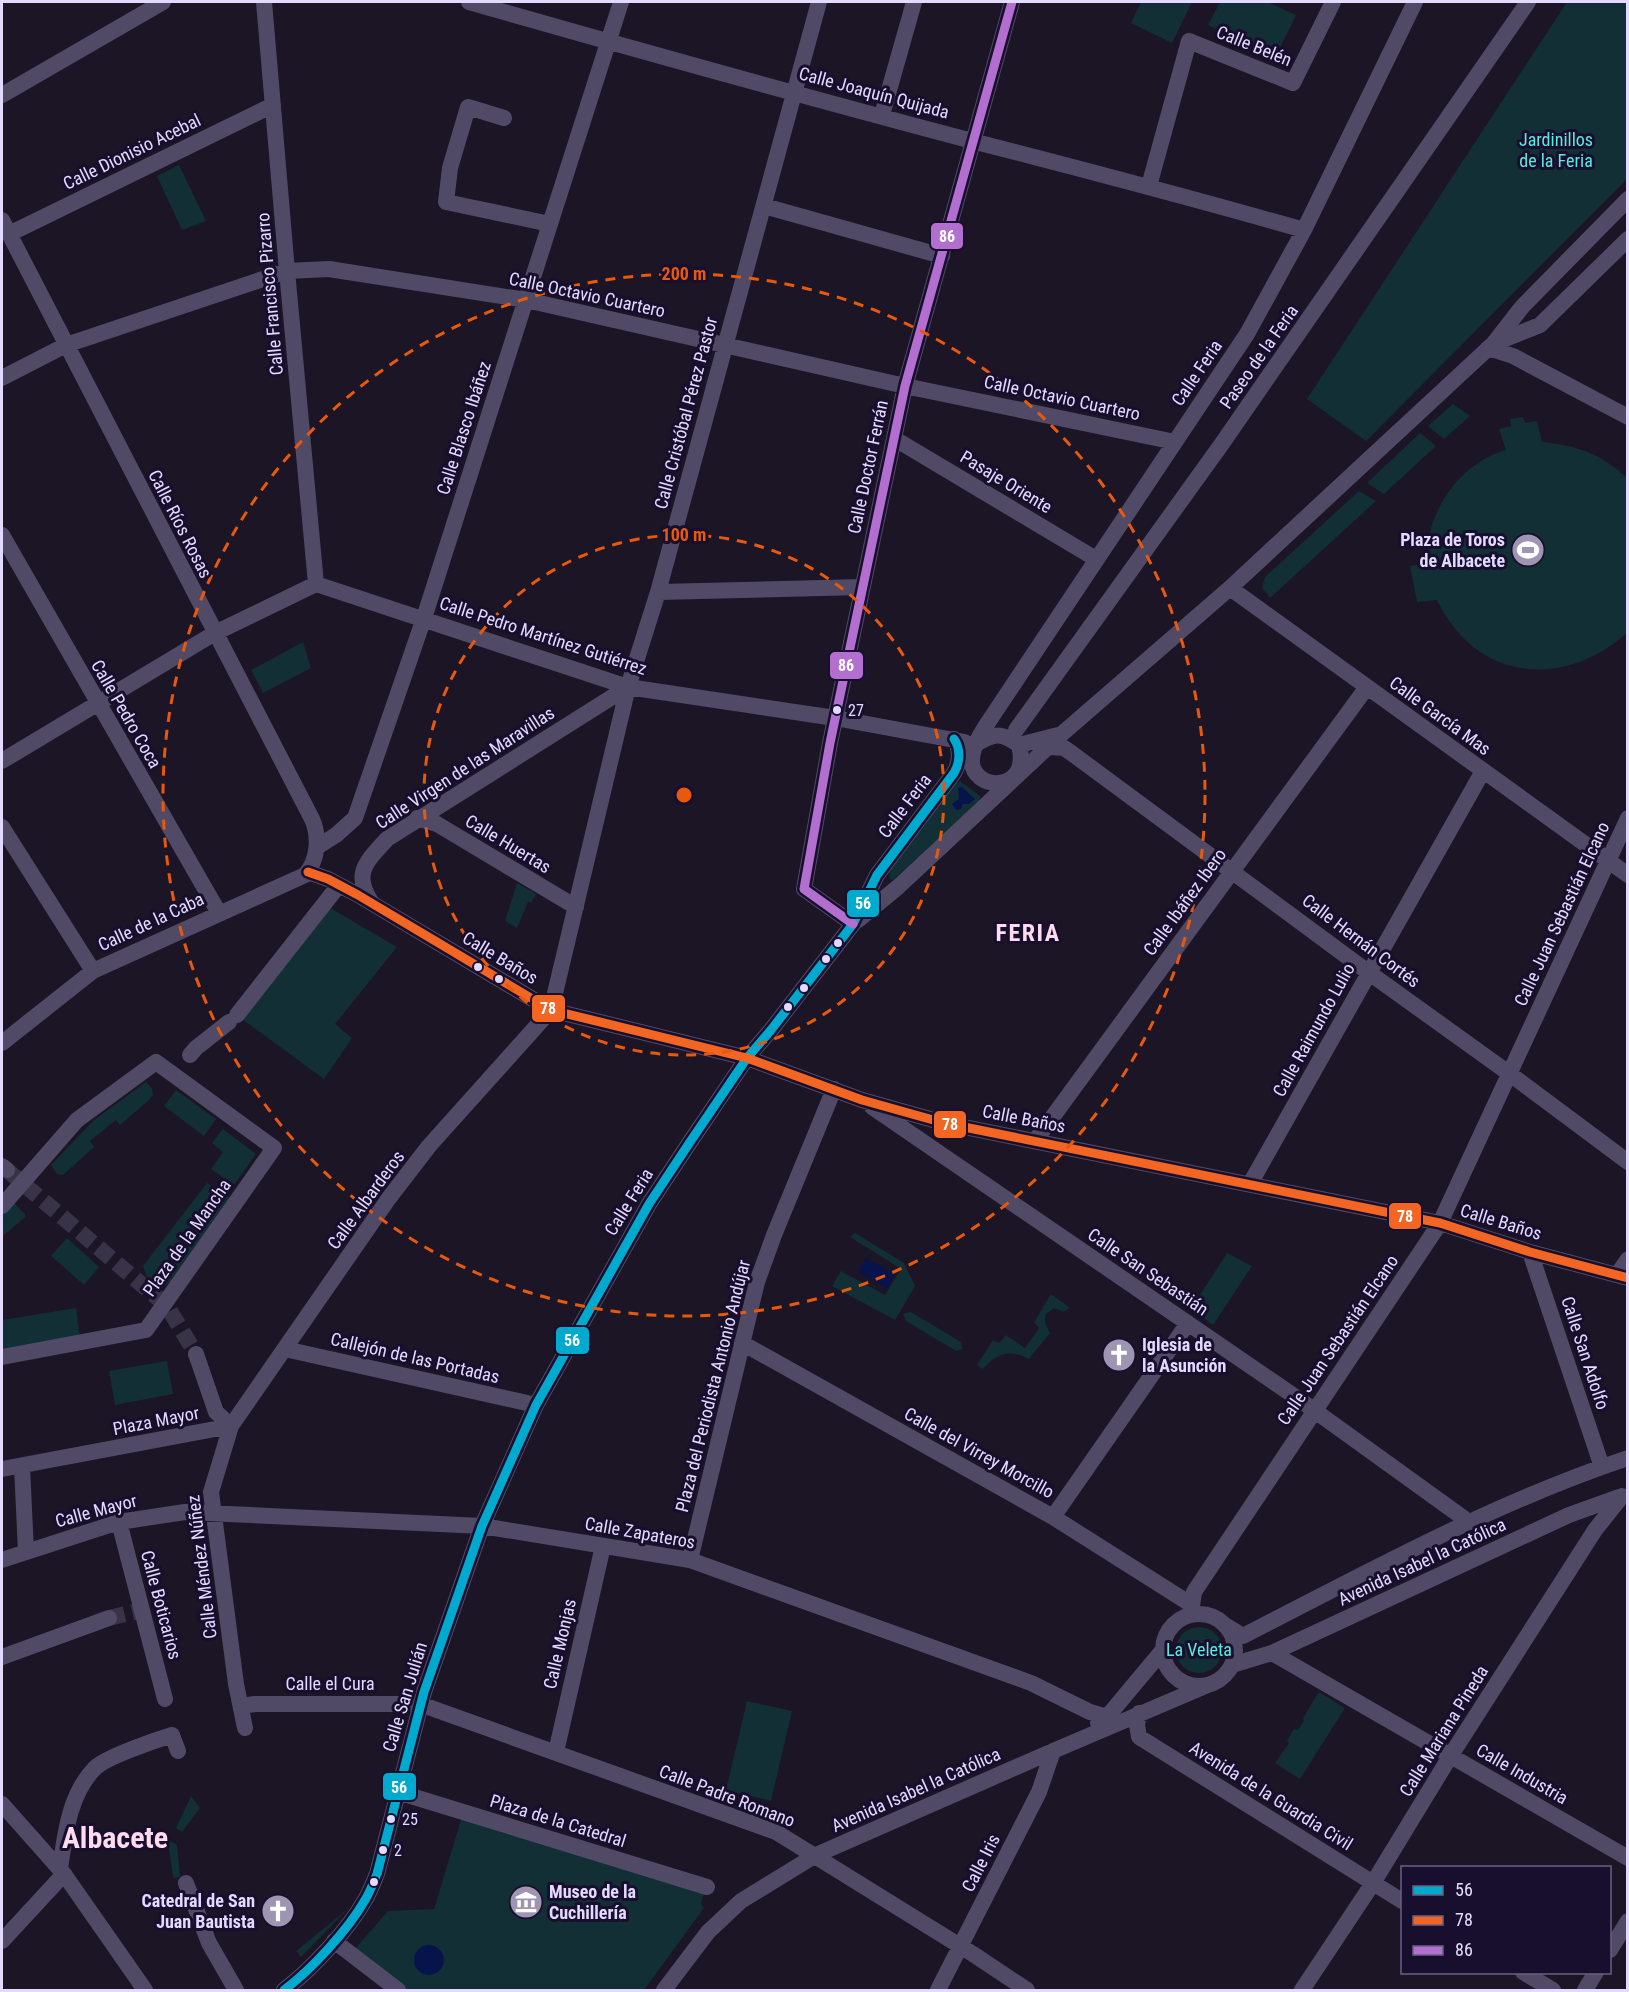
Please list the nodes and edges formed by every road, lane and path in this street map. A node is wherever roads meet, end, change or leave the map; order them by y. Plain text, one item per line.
1 (264, 2) edge
2 (469, 2) edge
3 (621, 2) edge
4 (819, 2) edge
5 (914, 2) edge
6 (1012, 2) edge
7 (1333, 2) edge
8 (1415, 2) edge
9 (1528, 2) edge
10 (152, 4) edge
11 (608, 41) junction
12 (795, 92) junction
13 (2, 95) edge
14 (273, 105) junction
15 (882, 115) junction
16 (504, 118) dead end
17 (974, 141) junction
18 (1149, 186) junction
19 (1628, 199) edge
20 (764, 206) junction
21 (550, 224) junction
22 (5, 227) edge
23 (1304, 230) junction
24 (1626, 242) edge
25 (942, 256) junction
26 (287, 271) junction
27 (526, 300) junction
28 (66, 345) junction
29 (725, 345) junction
30 (1491, 346) junction
31 (2, 378) edge
32 (905, 386) junction
33 (1628, 417) edge
34 (896, 439) junction
35 (1175, 441) junction
36 (2, 535) edge
37 (1096, 559) junction
38 (316, 584) junction
39 (862, 587) junction
40 (1230, 588) junction
41 (658, 592) junction
42 (424, 618) junction
43 (215, 633) junction
44 (628, 687) junction
45 (1367, 687) junction
46 (98, 704) junction
47 (835, 718) junction
48 (1064, 732) junction
49 (1018, 738) junction
50 (954, 740) junction
51 (975, 745) junction
52 (1049, 747) junction
53 (2, 761) edge
54 (1484, 771) junction
55 (1016, 776) junction
56 (417, 818) junction
57 (1628, 818) edge
58 (2, 827) edge
59 (317, 847) junction
60 (1607, 860) junction
61 (1233, 870) junction
62 (308, 872) junction
63 (1628, 875) edge
64 (339, 885) junction
65 (372, 904) junction
66 (576, 907) junction
67 (219, 913) junction
68 (853, 924) junction
69 (93, 970) junction
70 (1368, 972) junction
71 (550, 1010) junction
72 (2, 1043) edge
73 (747, 1058) junction
74 (183, 1065) junction
75 (1510, 1074) junction
76 (834, 1089) junction
77 (862, 1100) junction
78 (1035, 1141) junction
79 (1628, 1162) edge
80 (1250, 1184) junction
81 (2, 1206) edge
82 (1440, 1223) junction
83 (1530, 1252) junction
84 (1628, 1259) edge
85 (1622, 1276) edge
86 (1188, 1323) junction
87 (742, 1343) junction
88 (285, 1349) junction
89 (196, 1354) tunnel mouth
90 (2, 1357) edge
91 (536, 1405) junction
92 (1314, 1410) junction
93 (231, 1426) junction
94 (1628, 1458) edge
95 (22, 1466) junction
96 (1602, 1467) junction
97 (2, 1469) edge
98 (1625, 1495) edge
99 (212, 1512) junction
100 (1053, 1517) junction
101 (119, 1522) junction
102 (1469, 1522) junction
103 (482, 1526) junction
104 (603, 1546) junction
105 (26, 1552) junction
106 (2, 1560) edge
107 (690, 1560) junction
108 (1191, 1610) junction
109 (109, 1618) tunnel mouth
110 (1225, 1625) junction
111 (1163, 1650) junction
112 (1272, 1653) junction
113 (2, 1657) edge
114 (1232, 1665) junction
115 (1215, 1683) junction
116 (165, 1699) dead end
117 (420, 1704) junction
118 (241, 1706) junction
119 (1139, 1713) junction
120 (1107, 1717) junction
121 (245, 1728) dead end
122 (1058, 1749) junction
123 (178, 1751) dead end
124 (556, 1752) junction
125 (1451, 1755) junction
126 (398, 1792) junction
127 (2, 1804) edge
128 (816, 1856) junction
129 (1628, 1858) edge
130 (62, 1871) junction
131 (186, 1883) dead end
132 (1373, 1884) junction
133 (707, 1887) dead end
134 (1401, 1900) edge
135 (1628, 1920) edge
136 (2, 1941) edge
137 (334, 1941) junction
138 (960, 1947) junction
139 (1611, 1948) edge
140 (1526, 1974) edge
141 (1595, 1974) edge
142 (145, 1990) edge
143 (236, 1990) edge
144 (284, 1990) edge
145 (398, 1990) edge
146 (664, 1990) edge
147 (938, 1990) edge
148 (1028, 1990) edge
149 (1302, 1990) edge
150 (1553, 1990) edge
151 (1585, 1990) edge

1 - 14 street, Calle Francisco Pizarro
2 - 11 street, Calle Joaquín Quijada
3 - 11 street, Calle Blasco Ibáñez
4 - 12 street, Calle Cristóbal Pérez Pastor
5 - 15 street
6 - 17 street, Calle Doctor Ferrán
7 - 18 street, Calle Belén
8 - 23 street, Calle Feria
9 - 49 street, Paseo de la Feria
10 - 13 street
11 - 12 street, Calle Joaquín Quijada
11 - 21 street, Calle Blasco Ibáñez
12 - 15 street, Calle Joaquín Quijada
12 - 20 street, Calle Cristóbal Pérez Pastor
14 - 22 street, Calle Dionisio Acebal
14 - 26 street, Calle Francisco Pizarro
15 - 17 street, Calle Joaquín Quijada
16 - 21 street
17 - 18 street, Calle Joaquín Quijada
17 - 25 street, Calle Doctor Ferrán
18 - 23 street, Calle Joaquín Quijada
19 - 30 street, Calle Feria
20 - 25 street
20 - 29 street, Calle Cristóbal Pérez Pastor
21 - 27 street, Calle Blasco Ibáñez
22 - 28 street, Calle Ríos Rosas
23 - 35 street, Calle Feria
24 - 30 street, Calle Feria
25 - 32 street, Calle Doctor Ferrán
26 - 27 street, Calle Octavio Cuartero
26 - 28 street, Calle Octavio Cuartero
26 - 38 street, Calle Francisco Pizarro
27 - 29 street, Calle Octavio Cuartero
27 - 42 street, Calle Blasco Ibáñez
28 - 31 street, Calle Octavio Cuartero
28 - 43 street, Calle Ríos Rosas
29 - 32 street, Calle Octavio Cuartero
29 - 41 street, Calle Cristóbal Pérez Pastor
30 - 33 street
30 - 40 street, Calle Feria
32 - 34 street, Calle Doctor Ferrán
32 - 35 street, Calle Octavio Cuartero
34 - 37 street, Pasaje Oriente
34 - 39 street, Calle Doctor Ferrán
35 - 37 street, Calle Feria
36 - 46 street, Calle Pedro Coca
37 - 51 street, Calle Feria
38 - 42 street, Calle Pedro Martínez Gutiérrez
38 - 43 street
39 - 41 street
39 - 47 street, Calle Doctor Ferrán
40 - 45 street, Calle García Mas
40 - 48 street, Calle Feria
41 - 44 street, Calle Cristóbal Pérez Pastor
42 - 44 street, Calle Pedro Martínez Gutiérrez
42 - 59 street, Calle Blasco Ibáñez
43 - 46 street
43 - 59 street, Calle Ríos Rosas
44 - 47 street, Calle Pedro Martínez Gutiérrez
44 - 56 street, Calle Virgen de las Maravillas
44 - 66 street, Calle Cristóbal Pérez Pastor
45 - 54 street, Calle García Mas
45 - 61 street, Calle Ibáñez Ibero
46 - 53 street
46 - 67 street, Calle Pedro Coca
47 - 50 street, Calle Pedro Martínez Gutiérrez
47 - 68 street, Calle Doctor Ferrán
48 - 49 street, Calle Feria
48 - 52 street, Calle Feria
49 - 51 street
49 - 55 street
50 - 51 street, Calle Pedro Martínez Gutiérrez
50 - 68 street, Calle Feria
51 - 55 street
52 - 55 street, Calle Feria
52 - 61 street, Calle Hernán Cortés
54 - 60 street, Calle García Mas
54 - 70 street, Calle Raimundo Lulio
55 - 68 street, Calle Feria
56 - 65 street, Calle Virgen de las Maravillas
56 - 66 street, Calle Huertas
57 - 60 street, Calle Juan Sebastián Elcano
58 - 69 street
59 - 62 street
60 - 63 street, Calle García Mas
60 - 75 street, Calle Juan Sebastián Elcano
61 - 70 street, Calle Hernán Cortés
61 - 78 street, Calle Ibáñez Ibero
62 - 64 street, Calle Baños
62 - 67 street, Calle de la Caba
64 - 65 street, Calle Baños
64 - 74 street
65 - 71 street, Calle Baños
66 - 71 street, Calle Cristóbal Pérez Pastor
67 - 69 street, Calle de la Caba
68 - 73 street, Calle Feria
69 - 72 street, Calle de la Caba
70 - 75 street, Calle Hernán Cortés
70 - 80 street, Calle Raimundo Lulio
71 - 73 street, Calle Baños
71 - 88 street, Calle Albarderos
73 - 76 street, Calle Baños
73 - 91 street, Calle Feria
74 - 81 street, Plaza de la Mancha
74 - 90 street, Plaza de la Mancha
75 - 79 street, Calle Hernán Cortés
75 - 82 street, Calle Juan Sebastián Elcano
76 - 77 street, Calle Baños
76 - 87 street, Plaza del Periodista Antonio Andújar
77 - 78 street, Calle Baños
77 - 86 street, Calle San Sebastián
78 - 80 street, Calle Baños
80 - 82 street, Calle Baños
82 - 83 street, Calle Baños
82 - 92 street, Calle Juan Sebastián Elcano
83 - 85 street, Calle Baños
83 - 96 street, Calle San Adolfo
84 - 85 street
86 - 92 street, Calle San Sebastián
86 - 100 street
87 - 100 street, Calle del Virrey Morcillo
87 - 107 street, Plaza del Periodista Antonio Andújar
88 - 91 street, Callejón de las Portadas
88 - 93 street, Calle Albarderos
89 - 93 street
91 - 103 street, Calle Feria
92 - 102 street, Calle San Sebastián
92 - 108 street, Calle Juan Sebastián Elcano
93 - 95 street, Plaza Mayor
93 - 99 street, Calle Méndez Núñez
94 - 96 street, Avenida Isabel la Católica
95 - 97 street, Plaza Mayor
95 - 105 street
96 - 102 street, Avenida Isabel la Católica
98 - 112 street, Avenida Isabel la Católica
98 - 125 street, Calle Mariana Pineda
99 - 101 street, Calle Mayor
99 - 103 street, Calle Zapateros
99 - 118 street, Calle Méndez Núñez
100 - 108 street, Calle del Virrey Morcillo
101 - 105 street, Calle Mayor
101 - 116 street, Calle Boticarios
102 - 110 street, Avenida Isabel la Católica
103 - 104 street, Calle Zapateros
103 - 117 street, Calle San Julián
104 - 107 street, Calle Zapateros
104 - 124 street, Calle Monjas
105 - 106 street, Calle Mayor
107 - 120 street, Calle Zapateros
108 - 110 street
108 - 111 street
109 - 113 street
110 - 114 street
111 - 115 street
111 - 120 street, Avenida Isabel la Católica
112 - 114 street, Avenida Isabel la Católica
112 - 125 street, Calle Industria
114 - 115 street
115 - 119 street, Avenida Isabel la Católica
117 - 118 street, Calle el Cura
117 - 124 street, Calle Padre Romano
117 - 126 street, Calle San Julián
118 - 121 street, Calle Méndez Núñez
119 - 122 street, Avenida Isabel la Católica
119 - 132 street, Avenida de la Guardia Civil
120 - 122 street, Avenida Isabel la Católica
122 - 128 street, Avenida Isabel la Católica
122 - 138 street, Calle Iris
123 - 130 street
124 - 128 street, Calle Padre Romano
125 - 129 street, Calle Industria
125 - 132 street, Calle Mariana Pineda
126 - 133 street, Plaza de la Catedral
126 - 137 street, Calle San Julián
127 - 130 street
128 - 138 street, Calle Padre Romano
128 - 146 street, Avenida Isabel la Católica
130 - 136 street
130 - 142 street
131 - 143 street
132 - 134 street, Avenida de la Guardia Civil
132 - 149 street, Calle Mariana Pineda
135 - 139 street
137 - 144 street, Calle San Julián
137 - 145 street
138 - 147 street, Calle Iris
138 - 148 street, Calle Padre Romano
140 - 150 street
141 - 151 street

